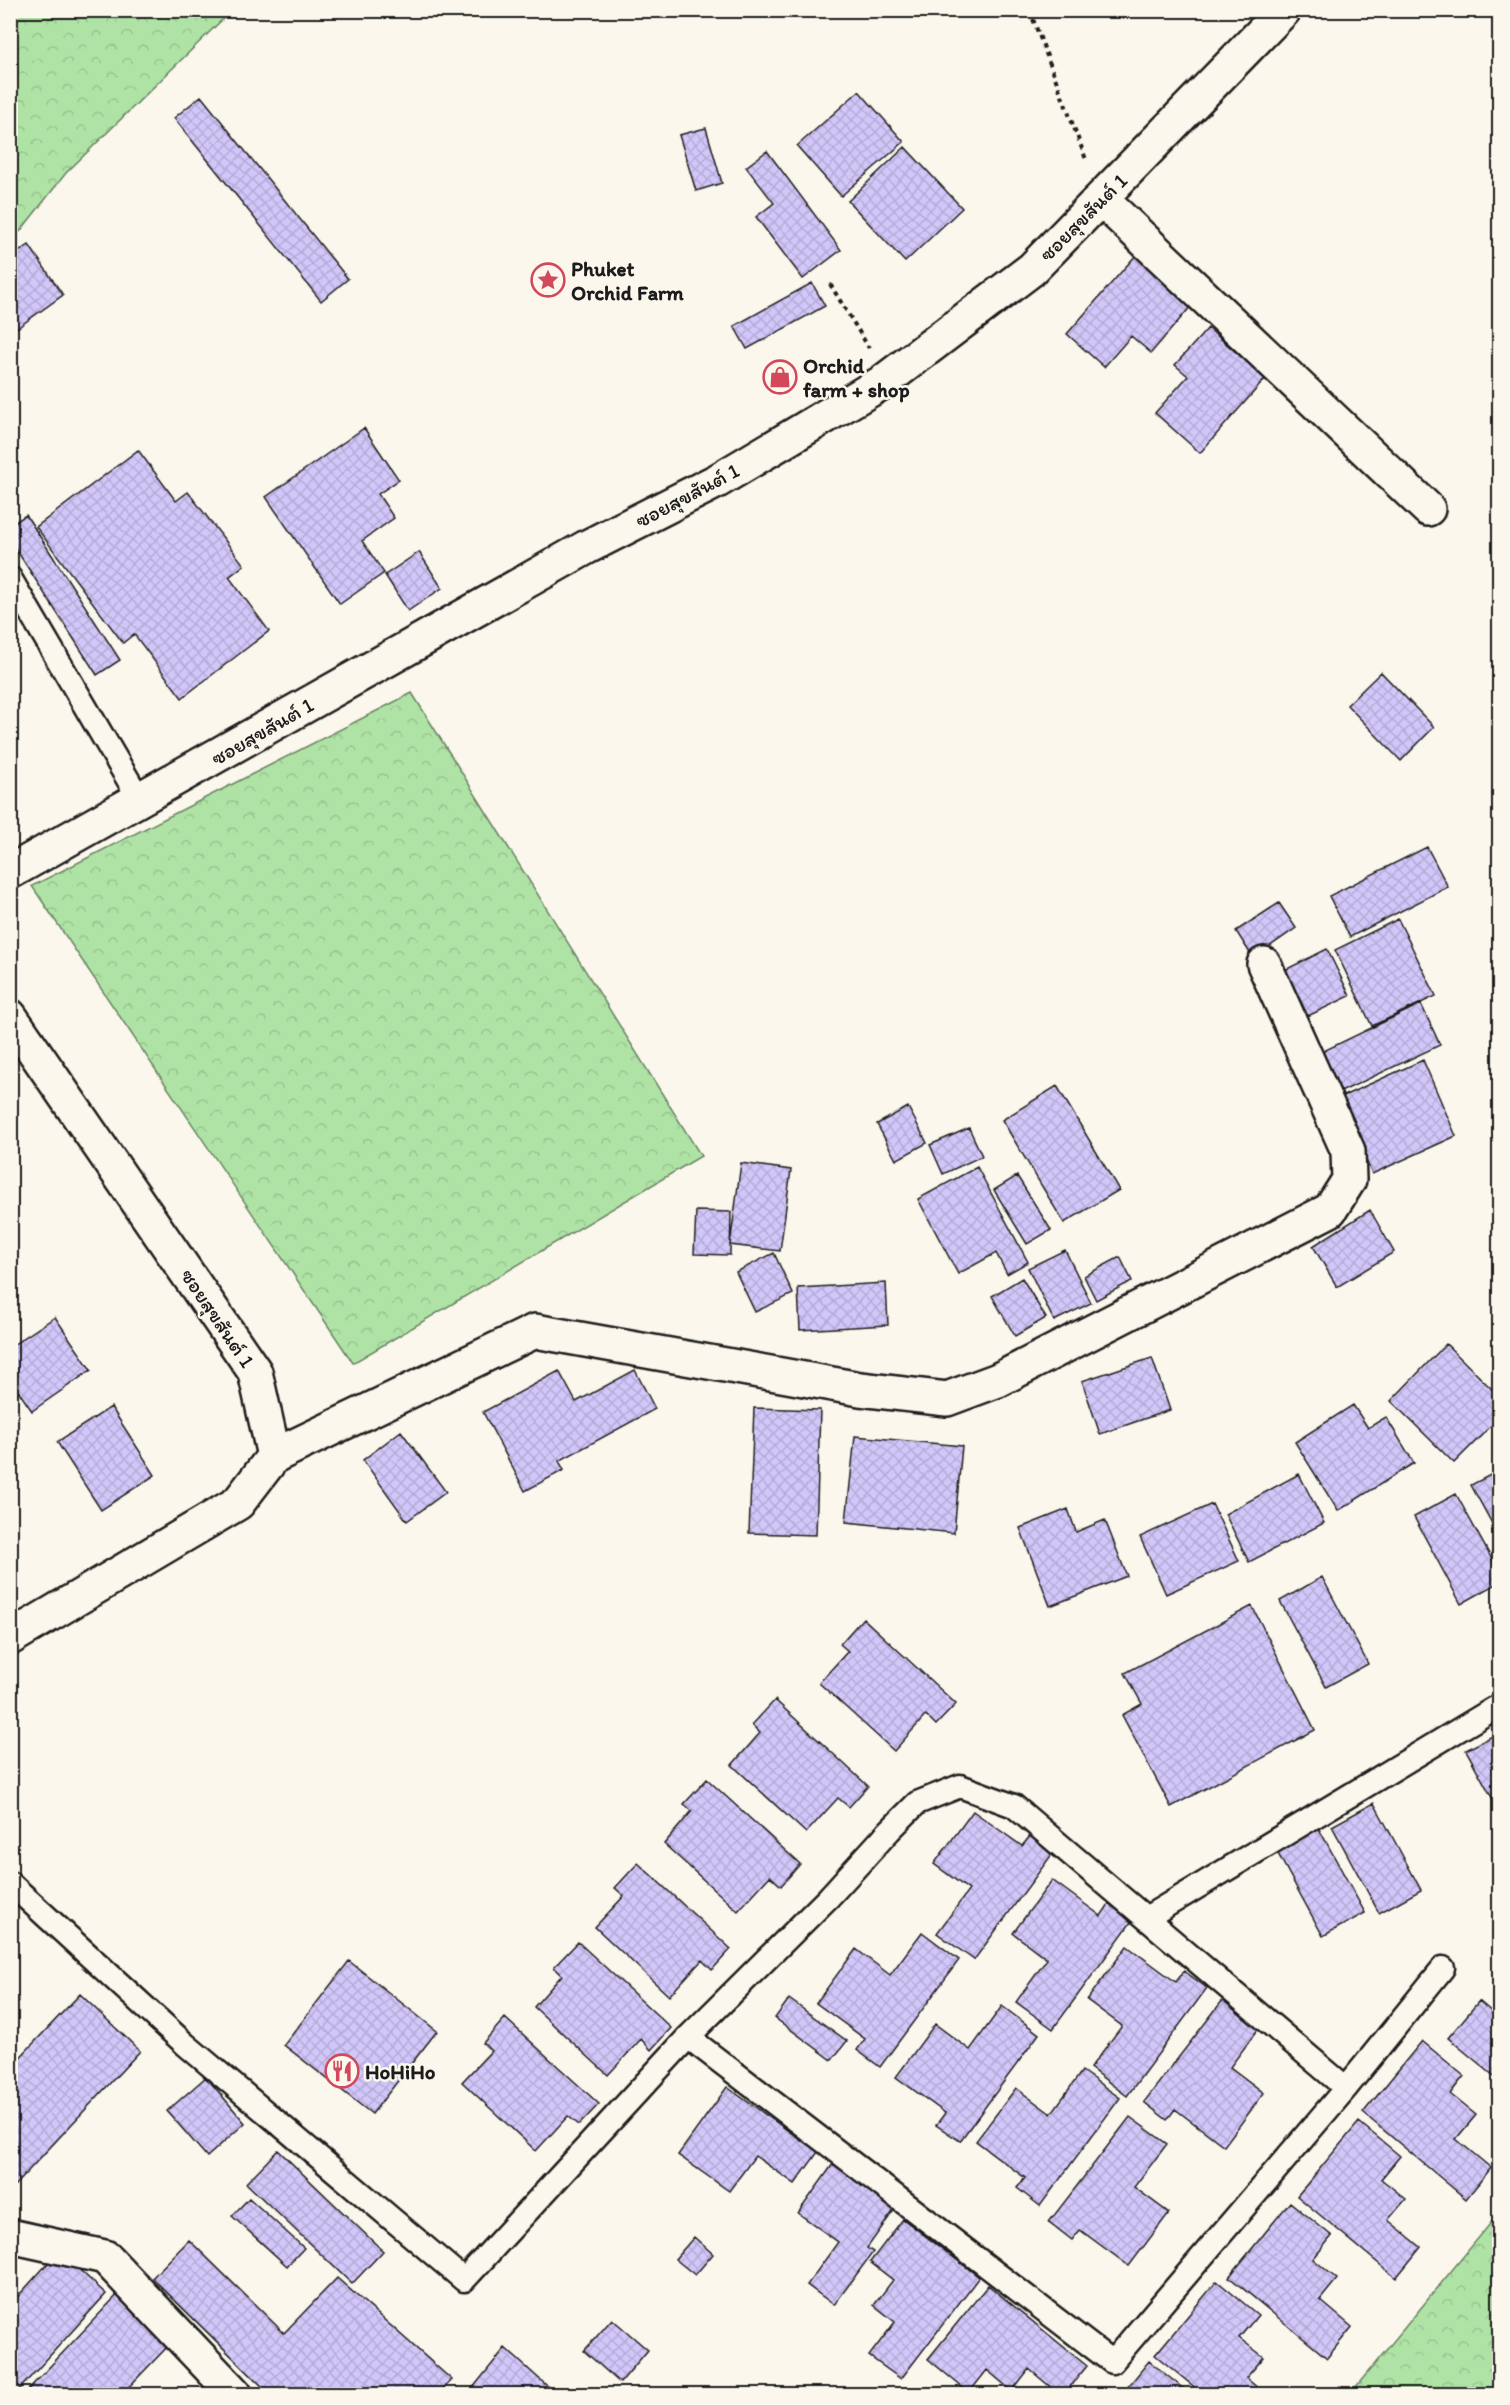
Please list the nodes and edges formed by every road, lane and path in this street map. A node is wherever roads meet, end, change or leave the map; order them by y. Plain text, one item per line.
1 (1033, 10) edge
2 (1284, 10) edge
3 (1101, 199) junction
4 (830, 284) dead end
5 (883, 382) junction
6 (1428, 509) dead end
7 (10, 578) edge
8 (140, 800) junction
9 (10, 872) edge
10 (1264, 964) dead end
11 (10, 1016) edge
12 (274, 1456) junction
13 (10, 1638) edge
14 (1500, 1705) edge
15 (10, 1883) edge
16 (1146, 1918) junction
17 (1443, 1968) dead end
18 (688, 2037) junction
19 (1346, 2088) junction
20 (10, 2236) edge
21 (235, 2394) edge

1 - 3 path
2 - 3 street, ซอยสุขสันต์ 1
3 - 5 street, ซอยสุขสันต์ 1
3 - 6 street
4 - 5 path
5 - 8 street, ซอยสุขสันต์ 1
7 - 8 lane
8 - 9 street, ซอยสุขสันต์ 1
10 - 12 street
11 - 12 street, ซอยสุขสันต์ 1
12 - 13 street
14 - 16 lane
15 - 18 lane
16 - 18 lane
16 - 19 lane
17 - 19 lane
18 - 19 lane
20 - 21 street

